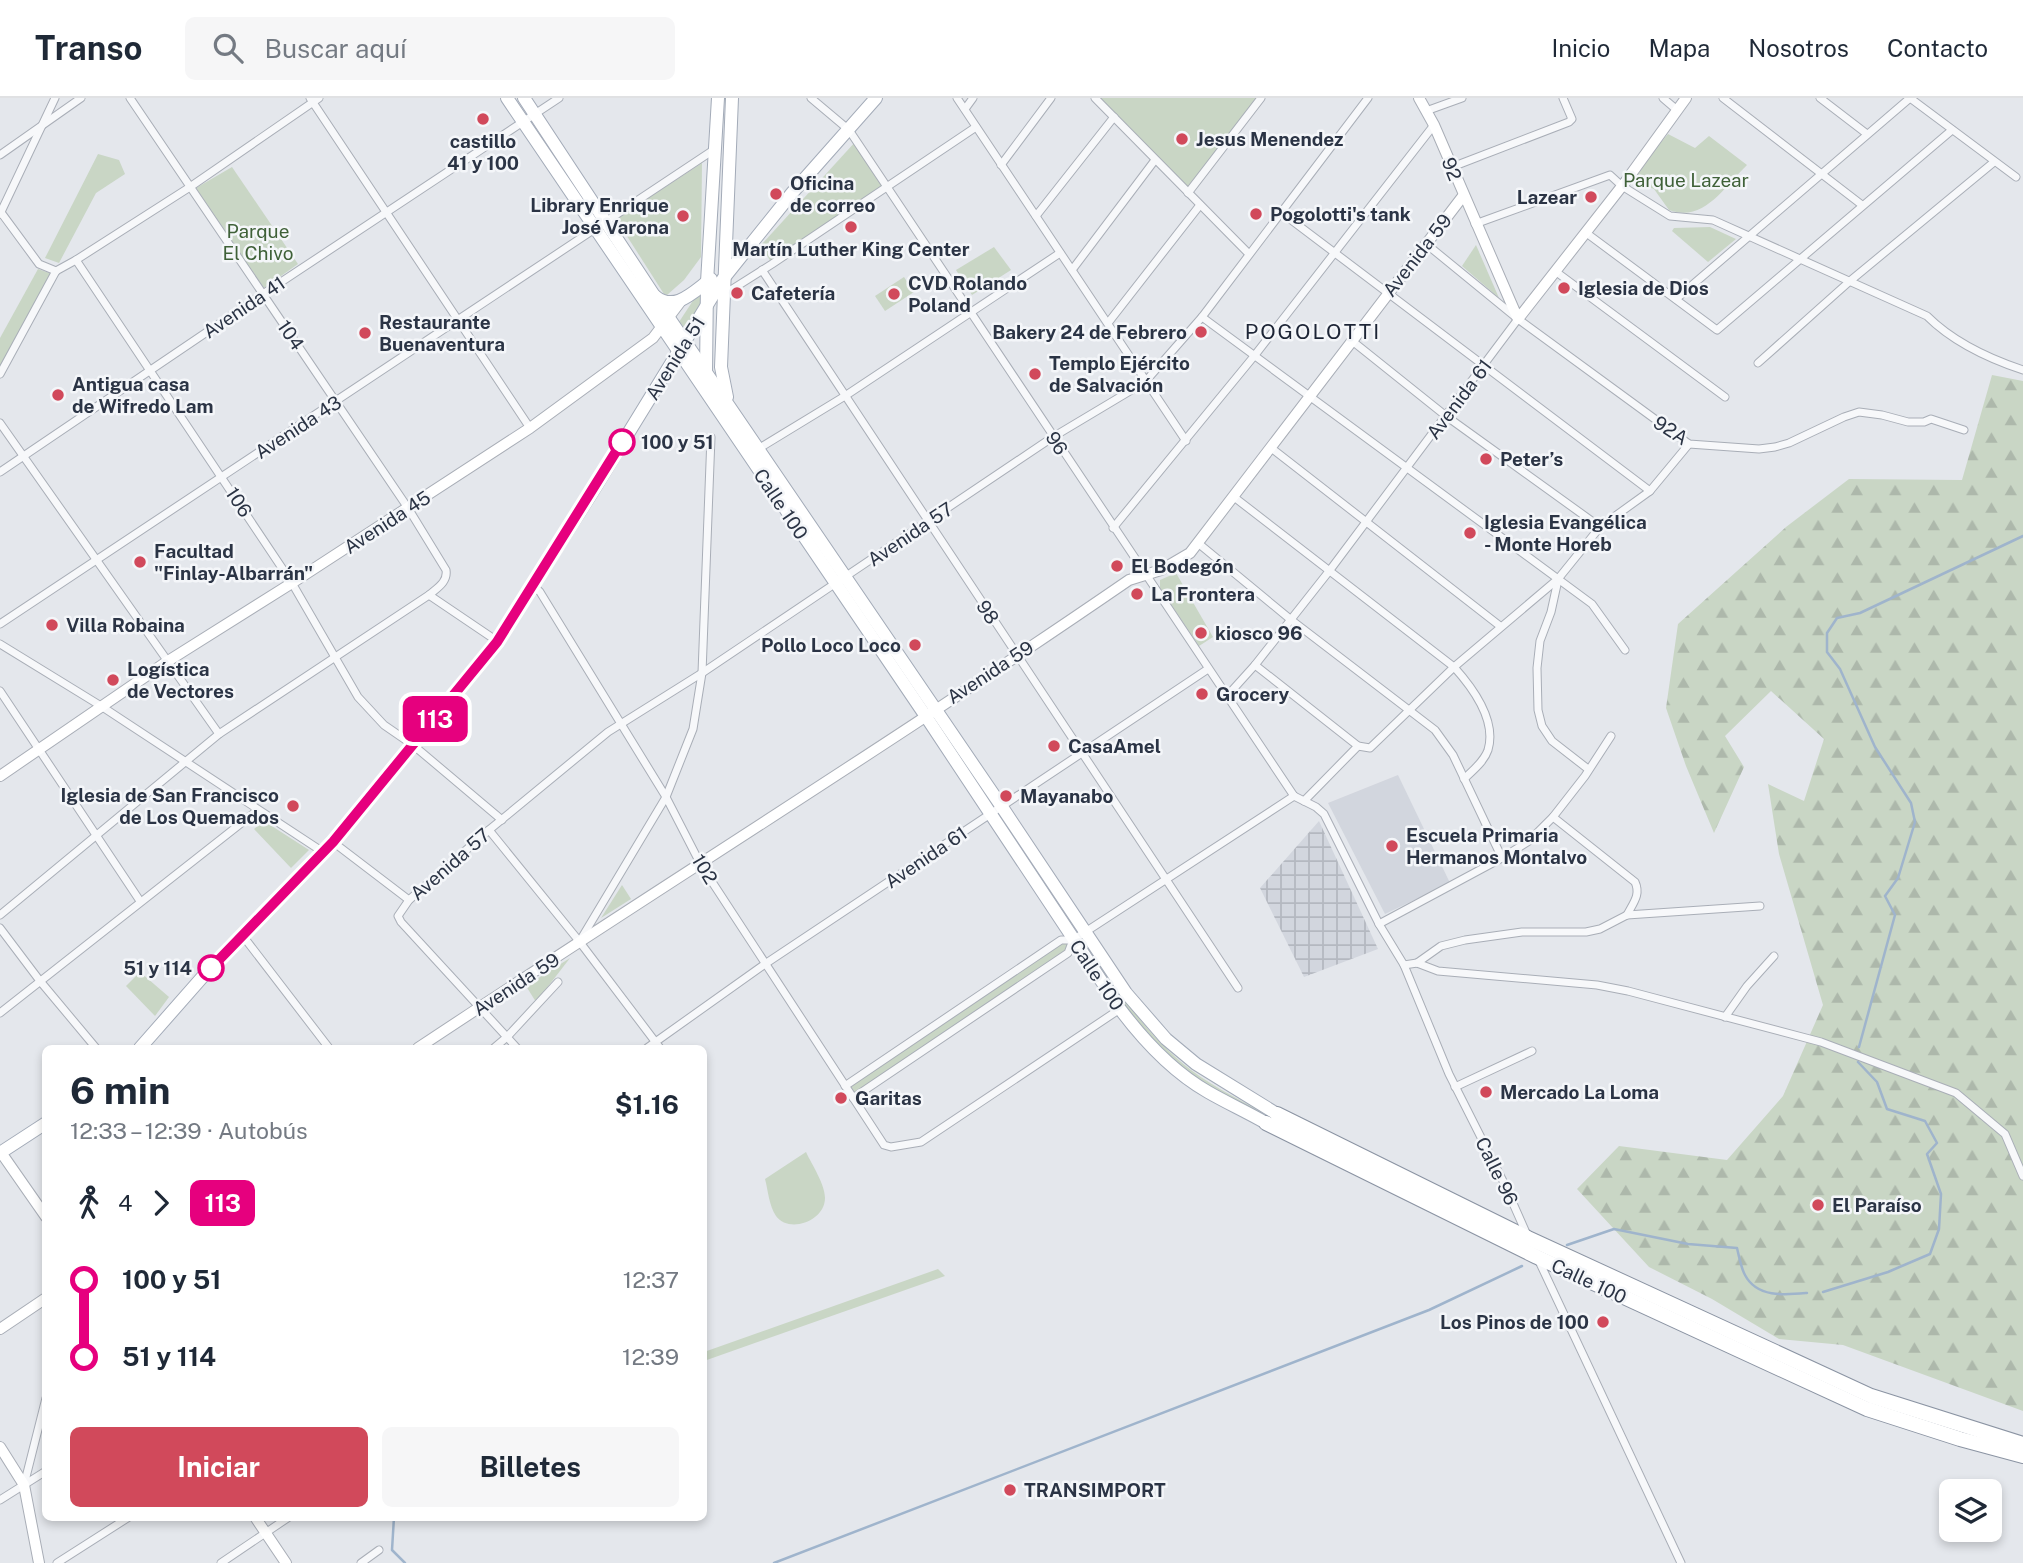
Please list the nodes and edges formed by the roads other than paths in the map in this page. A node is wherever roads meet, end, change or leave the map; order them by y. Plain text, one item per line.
1 (55, 98) edge
2 (81, 98) edge
3 (130, 98) edge
4 (140, 98) edge
5 (507, 98) edge
6 (524, 98) edge
7 (559, 98) edge
8 (718, 98) edge
9 (732, 98) edge
10 (811, 98) edge
11 (876, 98) edge
12 (957, 98) edge
13 (973, 98) edge
14 (1051, 98) edge
15 (1095, 98) edge
16 (1261, 98) edge
17 (1368, 98) edge
18 (1419, 98) edge
19 (1462, 98) edge
20 (1563, 98) edge
21 (1662, 98) edge
22 (1686, 98) edge
23 (1723, 98) edge
24 (1820, 98) edge
25 (1910, 98) edge
26 (314, 99) edge
27 (135, 107) junction
28 (965, 109) junction
29 (1677, 110) junction
30 (1426, 111) junction
31 (1114, 117) junction
32 (529, 119) junction
33 (43, 125) junction
34 (1434, 125) junction
35 (976, 127) junction
36 (849, 130) junction
37 (1952, 130) junction
38 (1867, 134) junction
39 (715, 149) junction
40 (0, 155) edge
41 (1155, 160) junction
42 (1994, 162) junction
43 (1001, 165) junction
44 (1452, 167) junction
45 (1822, 173) junction
46 (2016, 177) dead end
47 (1622, 186) junction
48 (190, 187) junction
49 (886, 187) junction
50 (1188, 193) junction
51 (1463, 195) junction
52 (1200, 205) junction
53 (1862, 205) junction
54 (0, 212) edge
55 (387, 212) junction
56 (1282, 213) junction
57 (1036, 216) junction
58 (727, 224) junction
59 (1475, 224) junction
60 (600, 226) junction
61 (1585, 232) junction
62 (1748, 236) junction
63 (750, 243) junction
64 (1425, 243) junction
65 (709, 248) junction
66 (1334, 252) junction
67 (1060, 253) junction
68 (1249, 254) junction
69 (76, 260) junction
70 (1800, 260) junction
71 (762, 270) junction
72 (1072, 270) junction
73 (55, 271) junction
74 (1555, 271) junction
75 (724, 274) junction
76 (1850, 281) junction
77 (707, 282) junction
78 (263, 293) junction
79 (653, 293) junction
80 (1387, 293) junction
81 (722, 295) junction
82 (684, 299) junction
83 (1676, 299) junction
84 (708, 306) junction
85 (969, 312) junction
86 (1202, 317) junction
87 (1518, 319) junction
88 (460, 320) junction
89 (665, 323) junction
90 (1108, 323) junction
91 (1351, 340) junction
92 (681, 346) junction
93 (1255, 355) junction
94 (1758, 363) dead end
95 (1485, 366) junction
96 (2023, 370) edge
97 (151, 371) junction
98 (706, 372) junction
99 (0, 374) edge
100 (662, 379) junction
101 (1146, 382) junction
102 (707, 392) junction
103 (1309, 395) junction
104 (845, 396) junction
105 (1725, 397) dead end
106 (336, 401) junction
107 (731, 410) junction
108 (1446, 416) junction
109 (0, 423) edge
110 (530, 428) junction
111 (1964, 430) dead end
112 (711, 437) dead end
113 (1053, 437) junction
114 (1186, 441) junction
115 (1689, 444) junction
116 (1270, 447) junction
117 (758, 449) junction
118 (24, 456) junction
119 (1406, 468) junction
120 (0, 472) edge
121 (222, 477) junction
122 (1650, 491) junction
123 (1234, 497) junction
124 (408, 508) junction
125 (928, 522) junction
126 (1366, 522) junction
127 (1600, 527) junction
128 (1113, 528) junction
129 (1198, 544) junction
130 (97, 561) junction
131 (1330, 570) junction
132 (1143, 574) junction
133 (840, 579) junction
134 (1558, 579) junction
135 (292, 583) junction
136 (533, 585) junction
137 (429, 595) junction
138 (1290, 618) junction
139 (0, 624) edge
140 (1500, 626) junction
141 (497, 642) junction
142 (0, 645) edge
143 (1625, 650) dead end
144 (1016, 655) junction
145 (334, 659) junction
146 (168, 661) junction
147 (1255, 665) junction
148 (1454, 667) junction
149 (1208, 669) junction
150 (702, 673) junction
151 (0, 691) edge
152 (1227, 696) junction
153 (102, 706) junction
154 (1410, 709) junction
155 (930, 712) junction
156 (622, 723) junction
157 (219, 734) junction
158 (1611, 736) dead end
159 (413, 745) junction
160 (1359, 746) junction
161 (40, 749) junction
162 (1083, 754) junction
163 (185, 763) junction
164 (1588, 769) junction
165 (0, 776) edge
166 (1464, 779) junction
167 (1294, 796) junction
168 (666, 797) junction
169 (1304, 801) junction
170 (1002, 807) junction
171 (258, 810) junction
172 (990, 815) junction
173 (1553, 817) junction
174 (502, 820) junction
175 (489, 830) junction
176 (96, 838) junction
177 (333, 842) junction
178 (324, 852) junction
179 (1502, 858) junction
180 (701, 865) junction
181 (1165, 880) junction
182 (408, 900) junction
183 (140, 901) junction
184 (1760, 906) dead end
185 (0, 915) edge
186 (1627, 915) junction
187 (1379, 924) junction
188 (0, 928) edge
189 (1086, 930) junction
190 (243, 936) junction
191 (1073, 940) junction
192 (579, 941) junction
193 (1774, 956) dead end
194 (1417, 963) junction
195 (765, 964) junction
196 (1404, 965) junction
197 (40, 981) junction
198 (558, 982) dead end
199 (1238, 988) dead end
200 (479, 1008) junction
201 (1120, 1009) junction
202 (0, 1013) edge
203 (1725, 1017) junction
204 (507, 1037) junction
205 (93, 1045) edge
206 (142, 1045) edge
207 (327, 1045) edge
208 (423, 1045) edge
209 (498, 1045) edge
210 (514, 1045) edge
211 (657, 1045) edge
212 (1532, 1051) dead end
213 (845, 1086) junction
214 (1455, 1087) junction
215 (853, 1098) junction
216 (1272, 1119) junction
217 (42, 1126) edge
218 (0, 1152) edge
219 (2023, 1176) edge
220 (42, 1211) edge
221 (1528, 1238) junction
222 (1537, 1257) junction
223 (42, 1301) edge
224 (0, 1329) edge
225 (42, 1414) edge
226 (2023, 1444) edge
227 (0, 1447) edge
228 (2023, 1456) edge
229 (42, 1474) edge
230 (24, 1485) junction
231 (0, 1500) edge
232 (123, 1521) edge
233 (258, 1521) edge
234 (284, 1521) edge
235 (267, 1533) junction
236 (379, 1550) dead end
237 (39, 1563) edge
238 (57, 1563) edge
239 (221, 1563) edge
240 (286, 1563) edge
241 (361, 1563) edge
242 (1681, 1563) edge

1 - 33 street
2 - 33 street
3 - 27 street, 104
4 - 27 street
5 - 32 main road, Calle 100
6 - 32 main road, Calle 100
7 - 32 street, Avenida 41
8 - 39 main road
9 - 58 main road
10 - 36 street, 96
11 - 36 main road, Avenida 51
12 - 28 street
13 - 28 street
14 - 43 street
15 - 31 street
16 - 50 street
17 - 56 street, Avenida 57
18 - 30 street, 92
19 - 30 street
20 - 44 street
21 - 29 street
22 - 29 street, Avenida 61
23 - 45 street
24 - 38 street
25 - 37 street
25 - 38 street
26 - 48 street
26 - 55 street
27 - 48 street, 104
28 - 35 street
29 - 47 street, Avenida 61
30 - 34 street, 92
31 - 41 street
31 - 57 street
32 - 55 street, Avenida 41
32 - 60 main road, Calle 100
33 - 40 street
33 - 54 street
34 - 44 street, 92
34 - 66 street
35 - 43 street
35 - 49 street
36 - 49 street, 96
36 - 63 main road, Avenida 51
37 - 42 street
37 - 53 street
38 - 45 street
39 - 60 street, Avenida 43
39 - 65 main road
41 - 50 street
41 - 72 street
42 - 46 street
42 - 76 street
43 - 57 street
44 - 51 street, 92
45 - 53 street
45 - 62 street
47 - 59 street
47 - 61 street, Avenida 61
47 - 62 street
48 - 69 street
48 - 78 street, 104
49 - 71 street
49 - 85 street, 96
50 - 52 street
51 - 59 street, 92
51 - 64 street, Avenida 59
52 - 68 street
52 - 90 street
53 - 70 street
54 - 73 street
55 - 78 street, Avenida 41
55 - 88 street
56 - 66 street
56 - 68 street, Avenida 57
57 - 67 street
58 - 63 main road
58 - 75 main road
59 - 87 street, 92
60 - 79 main road, Calle 100
60 - 88 street, Avenida 43
60 - 89 main road, Calle 100
61 - 74 street, Avenida 61
61 - 83 street
62 - 70 street
62 - 83 street
63 - 75 main road, Avenida 51
64 - 80 street, Avenida 59
64 - 87 street, 92A
65 - 77 main road
65 - 82 main road
66 - 80 street
66 - 93 street
67 - 72 street
67 - 85 street
68 - 86 street, Avenida 57
69 - 73 street
69 - 97 street, 106
70 - 76 street
70 - 83 street
71 - 81 street
71 - 104 street, 98
72 - 90 street
73 - 99 street
74 - 87 street, Avenida 61
74 - 105 street
75 - 77 main road
75 - 81 main road
75 - 84 main road, Avenida 51
76 - 94 street
76 - 96 street
77 - 82 main road
77 - 84 main road
78 - 97 street, Avenida 41
78 - 106 street, 104
79 - 82 main road
79 - 89 main road, Calle 100
80 - 91 street, Avenida 59
80 - 95 street
81 - 84 street
81 - 107 main road
82 - 89 street, Avenida 45
84 - 92 main road, Avenida 51
84 - 98 main road
85 - 104 street
85 - 113 street, 96
86 - 93 street
86 - 101 street, Avenida 57
87 - 95 street, Avenida 61
87 - 115 street, 92A
88 - 106 street, Avenida 43
88 - 110 street
89 - 92 main road, Calle 100
89 - 110 street, Avenida 45
90 - 101 street
91 - 103 street, Avenida 59
91 - 108 street
92 - 98 main road, Calle 100
92 - 100 main road, Avenida 51
92 - 102 main road, Calle 100
93 - 103 street
93 - 114 street
95 - 108 street, Avenida 61
95 - 122 street
97 - 118 street, Avenida 41
97 - 121 street, 106
98 - 102 main road
98 - 107 main road, Calle 100
100 - 102 main road
100 - 136 main road, Avenida 51
101 - 113 street, Avenida 57
101 - 114 street
102 - 133 main road, Calle 100
103 - 116 street, Avenida 59
103 - 119 street
104 - 117 street
104 - 125 street, 98
106 - 121 street, Avenida 43
106 - 124 street, 104
107 - 117 main road, Calle 100
108 - 119 street, Avenida 61
108 - 127 street
109 - 118 street
110 - 124 street, Avenida 45
111 - 115 street, 92A
112 - 150 street
113 - 125 street, Avenida 57
113 - 128 street, 96
114 - 128 street
115 - 122 street
116 - 123 street, Avenida 59
116 - 126 street
117 - 133 main road, Calle 100
118 - 120 street, Avenida 41
118 - 130 street
119 - 126 street, Avenida 61
119 - 134 street
121 - 130 street, Avenida 43
121 - 135 street, 106
122 - 127 street
123 - 129 street, Avenida 59
123 - 131 street
124 - 135 street, Avenida 45
124 - 137 street, 104
125 - 133 street, Avenida 57
125 - 144 street, 98
126 - 131 street, Avenida 61
126 - 140 street
127 - 134 street
128 - 132 street, 96
129 - 132 street, Avenida 59
129 - 138 street
130 - 139 street, Avenida 43
130 - 146 street
131 - 138 street, Avenida 61
131 - 148 street
132 - 144 street, Avenida 59
132 - 149 street, 96
133 - 150 street, Avenida 57
133 - 155 main road, Calle 100
134 - 140 street
134 - 143 street
134 - 164 street
135 - 145 street, 106
135 - 146 street, Avenida 45
136 - 141 main road, Avenida 51
136 - 156 street, 102
137 - 141 street
137 - 145 street
138 - 147 street, Avenida 61
138 - 154 street
140 - 148 street
141 - 159 main road, Avenida 51
142 - 153 street
144 - 155 street, Avenida 59
144 - 162 street, 98
145 - 157 street
145 - 159 street, 106
146 - 153 street, Avenida 45
146 - 157 street
147 - 152 street, Avenida 61
147 - 160 street
148 - 154 street
148 - 166 street
149 - 152 street, 96
149 - 162 street, Avenida 61
150 - 156 street, Avenida 57
150 - 168 street
151 - 161 street
152 - 167 street, 96
153 - 161 street, Avenida 45
153 - 163 street
154 - 160 street
154 - 166 street
155 - 170 main road, Calle 100
155 - 172 main road, Calle 100
155 - 180 street, Avenida 59
156 - 168 street, 102
156 - 174 street, Avenida 57
157 - 163 street
158 - 164 street
159 - 174 street, 106
159 - 177 main road, Avenida 51
160 - 169 street
161 - 165 street, Avenida 45
161 - 176 street
162 - 170 street, Avenida 61
162 - 181 street, 98
163 - 171 street
163 - 176 street
164 - 173 street
166 - 179 street
167 - 169 street, Calle 96
167 - 181 street
168 - 180 street, 102
168 - 192 street
169 - 187 street, Calle 96
170 - 172 street, Avenida 61
170 - 189 main road, Calle 100
171 - 178 street
171 - 183 street
172 - 191 main road, Calle 100
172 - 195 street, Avenida 61
173 - 179 street
173 - 186 street
174 - 175 street, Avenida 57
175 - 182 street, Avenida 57
175 - 192 street
176 - 183 street
176 - 185 street
177 - 178 main road, Avenida 51
177 - 182 street
178 - 190 main road, Avenida 51
179 - 187 street
180 - 192 street, Avenida 59
180 - 195 street, 102
181 - 189 street
181 - 199 street, 98
182 - 200 street, Avenida 57
183 - 197 street
184 - 186 street
186 - 194 street
187 - 196 street, Calle 96
188 - 197 street
189 - 191 street
189 - 216 main road, Calle 100
190 - 206 main road, Avenida 51
190 - 207 street
191 - 201 main road, Calle 100
191 - 213 street
191 - 215 street
192 - 200 street, Avenida 59
192 - 211 street
193 - 203 street
194 - 196 street
194 - 203 street
195 - 211 street, Avenida 61
195 - 213 street, 102
196 - 214 street, Calle 96
197 - 202 street
197 - 205 street
198 - 204 street
200 - 204 street
200 - 208 street, Avenida 59
201 - 215 street, 102
201 - 216 main road, Calle 100
203 - 219 street
204 - 209 street
204 - 210 street
212 - 214 street
213 - 215 street, 102
214 - 221 street, Calle 96
216 - 221 highway, Calle 100
216 - 222 highway, Calle 100
217 - 218 main road
218 - 220 street
221 - 222 street, Calle 96
221 - 226 highway, Calle 100
222 - 228 highway, Calle 100
222 - 242 street, Calle 96
223 - 224 street
225 - 230 street
227 - 230 street
229 - 230 street
230 - 231 street
230 - 237 street
232 - 238 street
233 - 235 street
234 - 235 street
235 - 239 street
235 - 240 street
236 - 241 street

